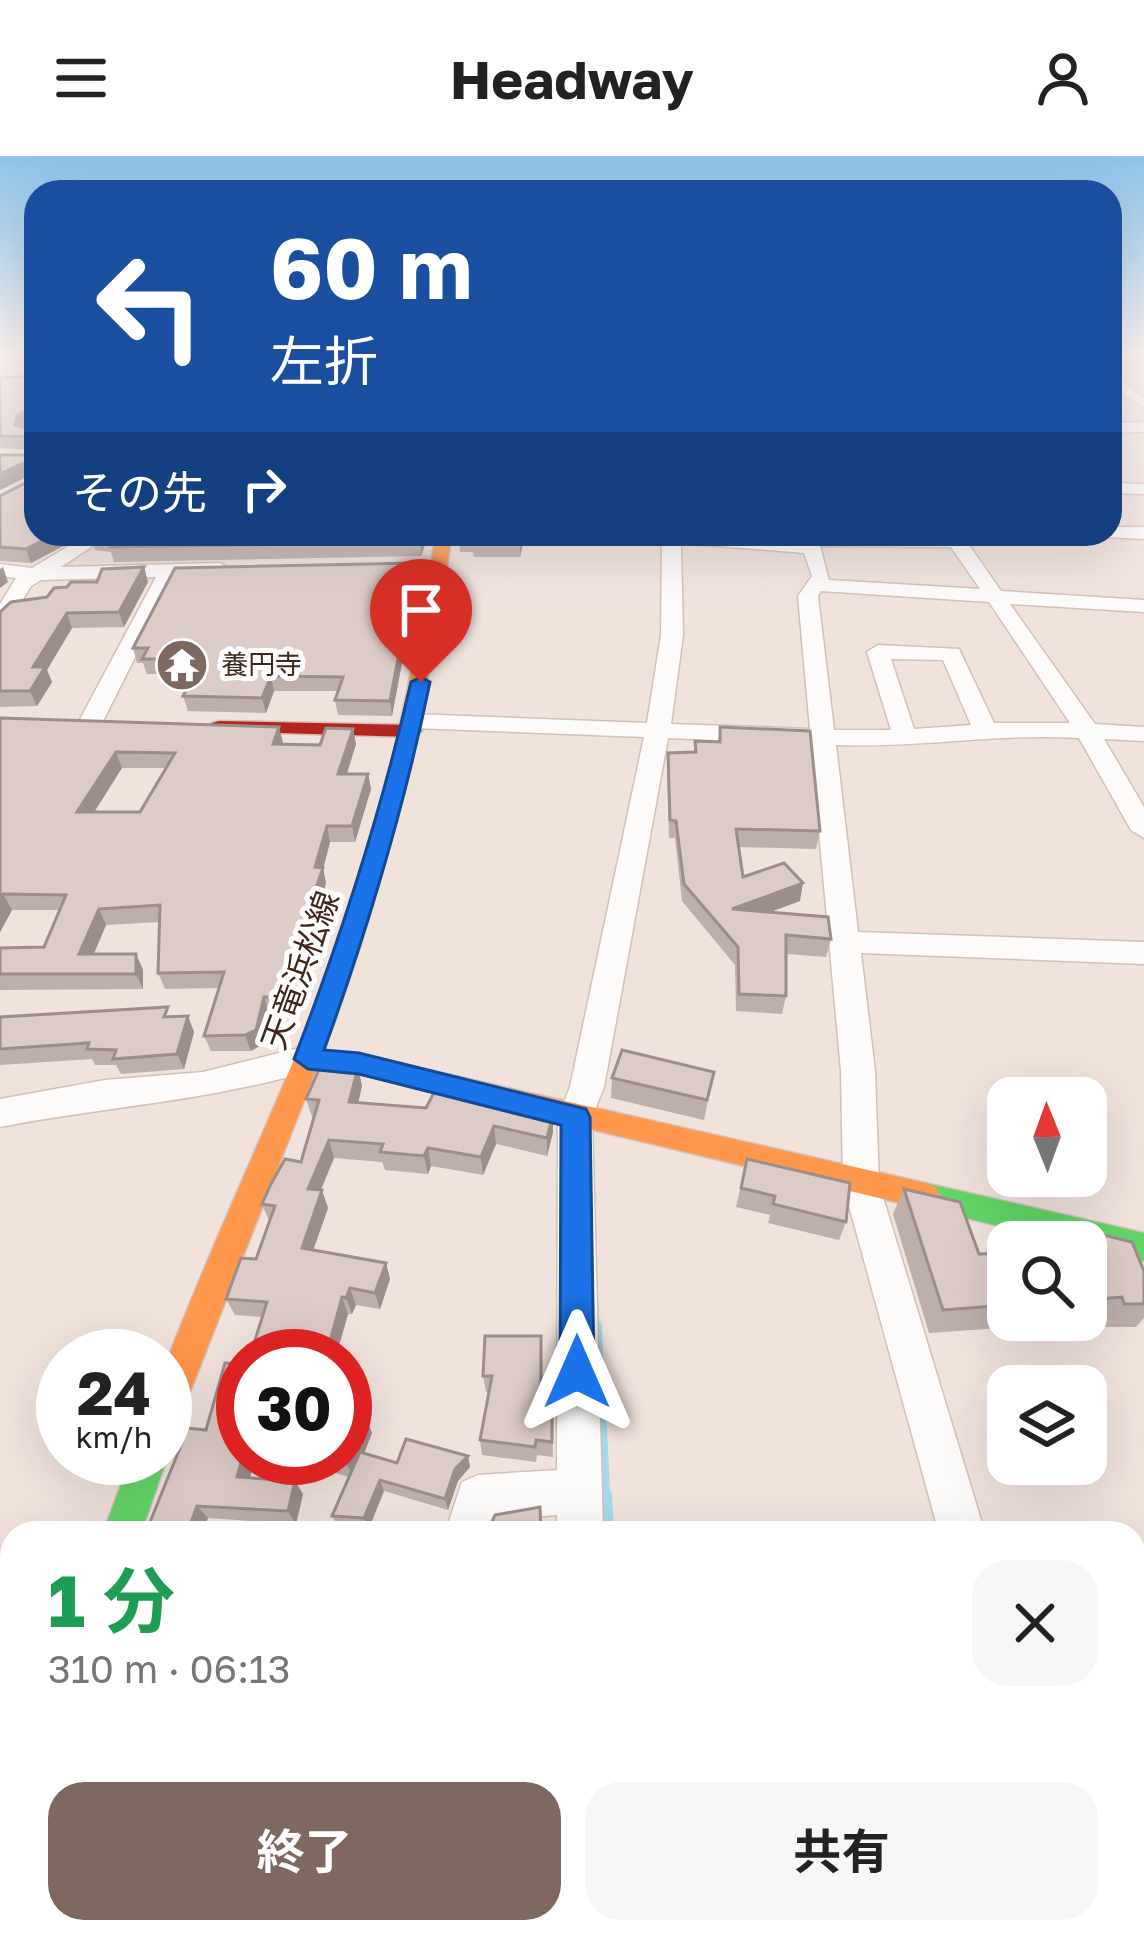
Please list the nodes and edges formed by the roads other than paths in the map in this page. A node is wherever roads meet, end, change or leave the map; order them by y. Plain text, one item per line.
1 (83, 546) edge
2 (439, 546) edge
3 (671, 546) edge
4 (810, 546) edge
5 (961, 546) edge
6 (234, 568) edge
7 (170, 569) junction
8 (0, 570) edge
9 (41, 572) junction
10 (816, 585) junction
11 (998, 599) junction
12 (1144, 606) edge
13 (0, 621) edge
14 (90, 723) edge
15 (413, 726) junction
16 (198, 727) edge
17 (658, 729) junction
18 (986, 730) junction
19 (1088, 732) junction
20 (1144, 734) edge
21 (823, 738) junction
22 (905, 738) junction
23 (1144, 830) edge
24 (844, 942) junction
25 (1144, 953) edge
26 (308, 1059) junction
27 (0, 1113) edge
28 (575, 1117) junction
29 (861, 1184) junction
30 (1144, 1247) edge
31 (192, 1340) edge
32 (139, 1485) edge
33 (579, 1512) edge
34 (126, 1521) edge
35 (471, 1521) edge
36 (959, 1521) edge

1 - 9 street
2 - 15 main road, 天竜浜松線
3 - 17 street
4 - 10 street
5 - 11 street
6 - 7 street
7 - 9 street
7 - 14 street
8 - 9 street
9 - 13 street
10 - 11 street
10 - 21 street
11 - 12 street
11 - 19 street
15 - 16 main road
15 - 17 street
15 - 26 main road, 天竜浜松線
17 - 21 street
17 - 28 street
18 - 19 street
18 - 22 street
18 - 22 street
19 - 20 street
19 - 23 street
21 - 22 street
21 - 24 street
24 - 25 street
24 - 29 street
26 - 27 street
26 - 28 main road
26 - 31 main road, 天竜浜松線
28 - 29 main road
28 - 33 street
29 - 30 main road
29 - 36 street
32 - 34 main road
33 - 35 street

